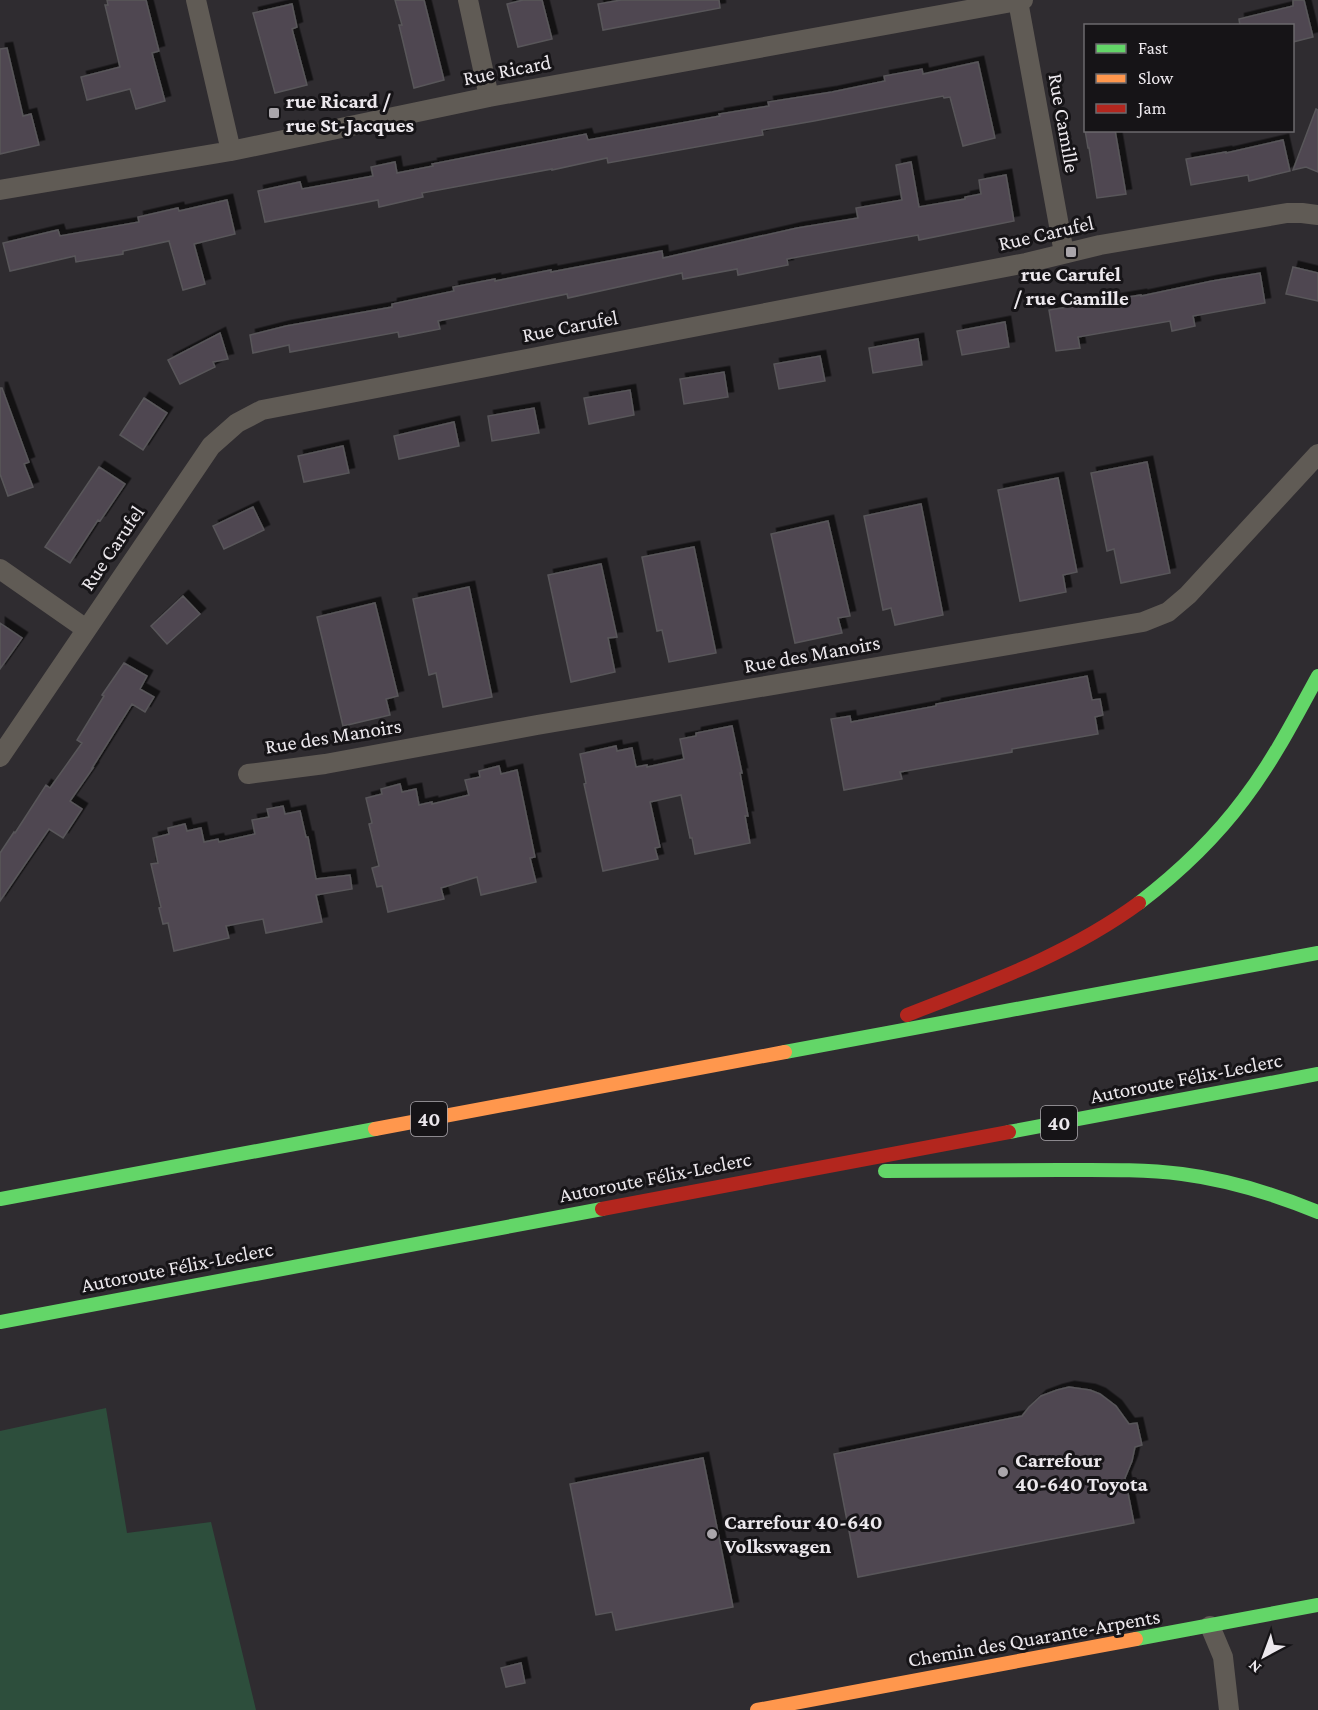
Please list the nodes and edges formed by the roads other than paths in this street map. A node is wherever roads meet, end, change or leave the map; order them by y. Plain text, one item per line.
1 (196, 0) edge
2 (468, 0) edge
3 (1020, 1) edge
4 (489, 97) junction
5 (231, 151) junction
6 (0, 190) edge
7 (1318, 215) edge
8 (1064, 253) junction
9 (1318, 454) edge
10 (0, 569) edge
11 (86, 628) junction
12 (1318, 676) edge
13 (0, 757) edge
14 (248, 774) dead end
15 (1318, 953) edge
16 (842, 1042) junction
17 (1318, 1074) edge
18 (800, 1172) junction
19 (0, 1197) edge
20 (1318, 1212) edge
21 (101, 1303) junction
22 (0, 1322) edge
23 (0, 1334) edge
24 (1318, 1605) edge
25 (1210, 1626) junction
26 (757, 1710) edge
27 (1229, 1710) edge

1 - 5 street
2 - 4 street
3 - 4 street, Rue Ricard
3 - 8 street, Rue Camille
4 - 5 street, Rue Ricard
5 - 6 street, Rue Ricard
7 - 8 street, Rue Carufel
8 - 11 street, Rue Carufel
9 - 14 street, Rue des Manoirs
10 - 11 street
11 - 13 street, Rue Carufel
12 - 16 main road
15 - 16 main road, 40
16 - 19 main road, 40
17 - 18 main road, Autoroute Félix-Leclerc / 40
18 - 20 main road
18 - 21 main road, Autoroute Félix-Leclerc / 40
21 - 22 main road, Autoroute Félix-Leclerc / 40
21 - 23 main road
24 - 25 main road, Chemin des Quarante-Arpents
25 - 26 main road, Chemin des Quarante-Arpents
25 - 27 street

